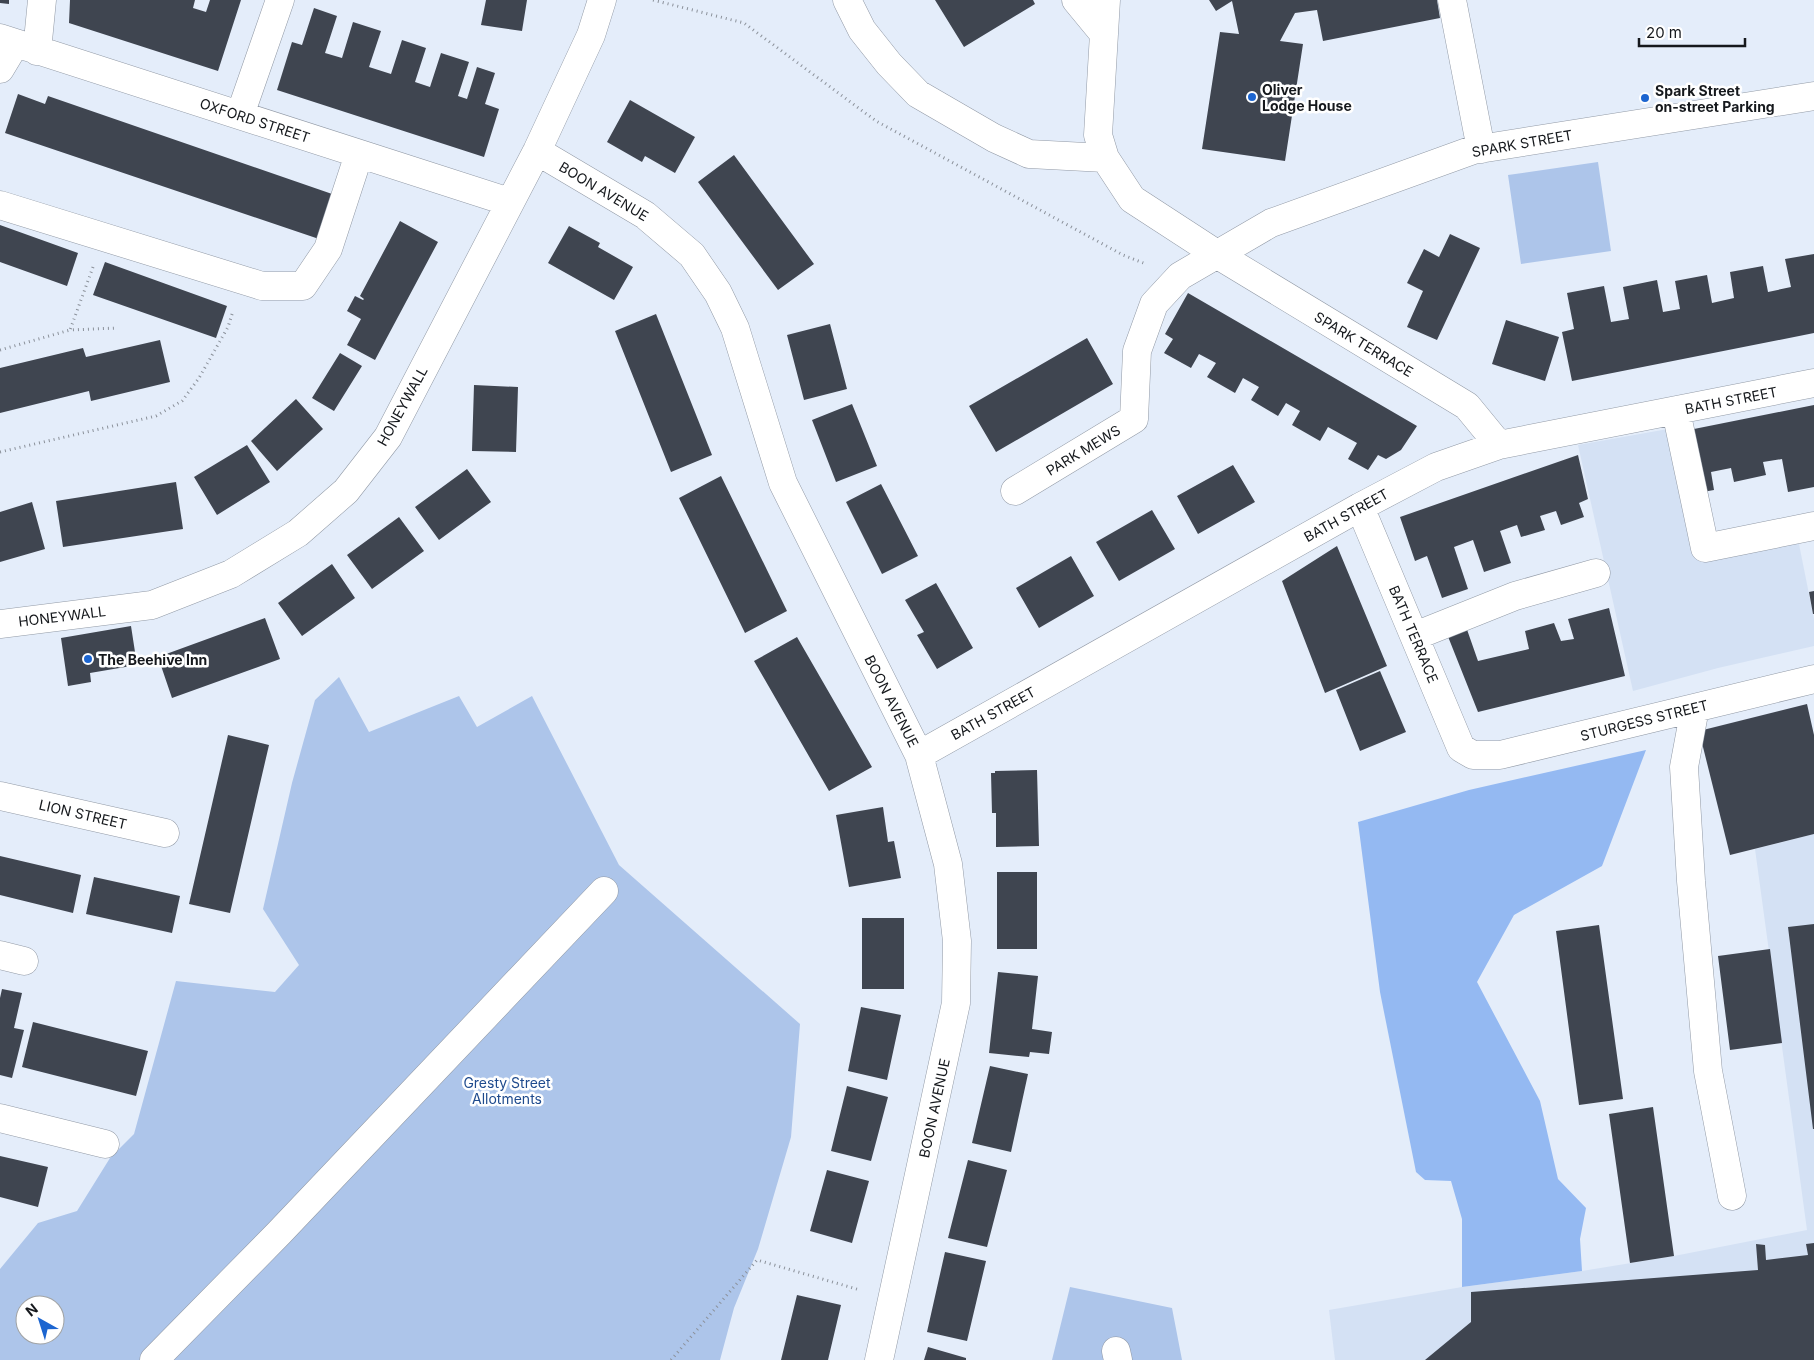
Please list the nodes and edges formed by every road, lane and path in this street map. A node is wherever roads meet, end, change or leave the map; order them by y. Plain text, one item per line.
1 (42, 0) edge
2 (280, 0) edge
3 (602, 0) edge
4 (653, 0) edge
5 (847, 0) edge
6 (1076, 0) edge
7 (1106, 0) edge
8 (1452, 0) edge
9 (1104, 34) junction
10 (17, 45) edge
11 (0, 69) edge
12 (1814, 96) edge
13 (240, 116) junction
14 (1482, 149) junction
15 (537, 151) junction
16 (359, 154) junction
17 (1105, 158) junction
18 (509, 202) junction
19 (0, 205) edge
20 (104, 238) junction
21 (1218, 255) junction
22 (1180, 276) junction
23 (242, 280) junction
24 (117, 328) dead end
25 (70, 330) junction
26 (0, 350) edge
27 (1814, 383) edge
28 (1676, 411) junction
29 (1499, 445) junction
30 (0, 452) edge
31 (1015, 491) dead end
32 (1360, 507) junction
33 (1814, 526) edge
34 (1596, 573) dead end
35 (0, 624) edge
36 (1415, 636) junction
37 (1814, 680) edge
38 (1694, 708) junction
39 (919, 755) junction
40 (1473, 755) joint
41 (0, 796) edge
42 (165, 833) dead end
43 (604, 891) dead end
44 (0, 1118) edge
45 (105, 1144) dead end
46 (1732, 1196) dead end
47 (892, 1299) junction
48 (154, 1360) edge
49 (671, 1360) edge
50 (879, 1360) edge

1 - 10 street
2 - 13 street
3 - 15 street, HONEYWALL
4 - 22 path
5 - 17 street
6 - 9 street
7 - 9 street, SPARK TERRACE
8 - 14 street
9 - 17 street, SPARK TERRACE
10 - 11 street
10 - 13 street, OXFORD STREET
12 - 14 street, SPARK STREET
13 - 16 street, OXFORD STREET
14 - 21 street, SPARK STREET
15 - 18 street, HONEYWALL
15 - 39 street, BOON AVENUE
16 - 18 street, OXFORD STREET
16 - 23 street
17 - 21 street, SPARK TERRACE
18 - 35 street, HONEYWALL
19 - 20 street
20 - 23 street
20 - 25 path
21 - 22 street, PARK MEWS
21 - 29 street, SPARK TERRACE
22 - 31 street, PARK MEWS
23 - 30 path
24 - 25 path
25 - 26 path
27 - 28 street, BATH STREET
28 - 29 street, BATH STREET
28 - 33 street
29 - 32 street, BATH STREET
32 - 36 street, BATH TERRACE
32 - 39 street, BATH STREET
34 - 36 street
36 - 40 street, BATH TERRACE
37 - 38 street, STURGESS STREET
38 - 40 street, STURGESS STREET
38 - 46 street
39 - 47 street, BOON AVENUE
41 - 42 street, LION STREET
43 - 48 street
44 - 45 street
47 - 49 path
47 - 50 street, BOON AVENUE

